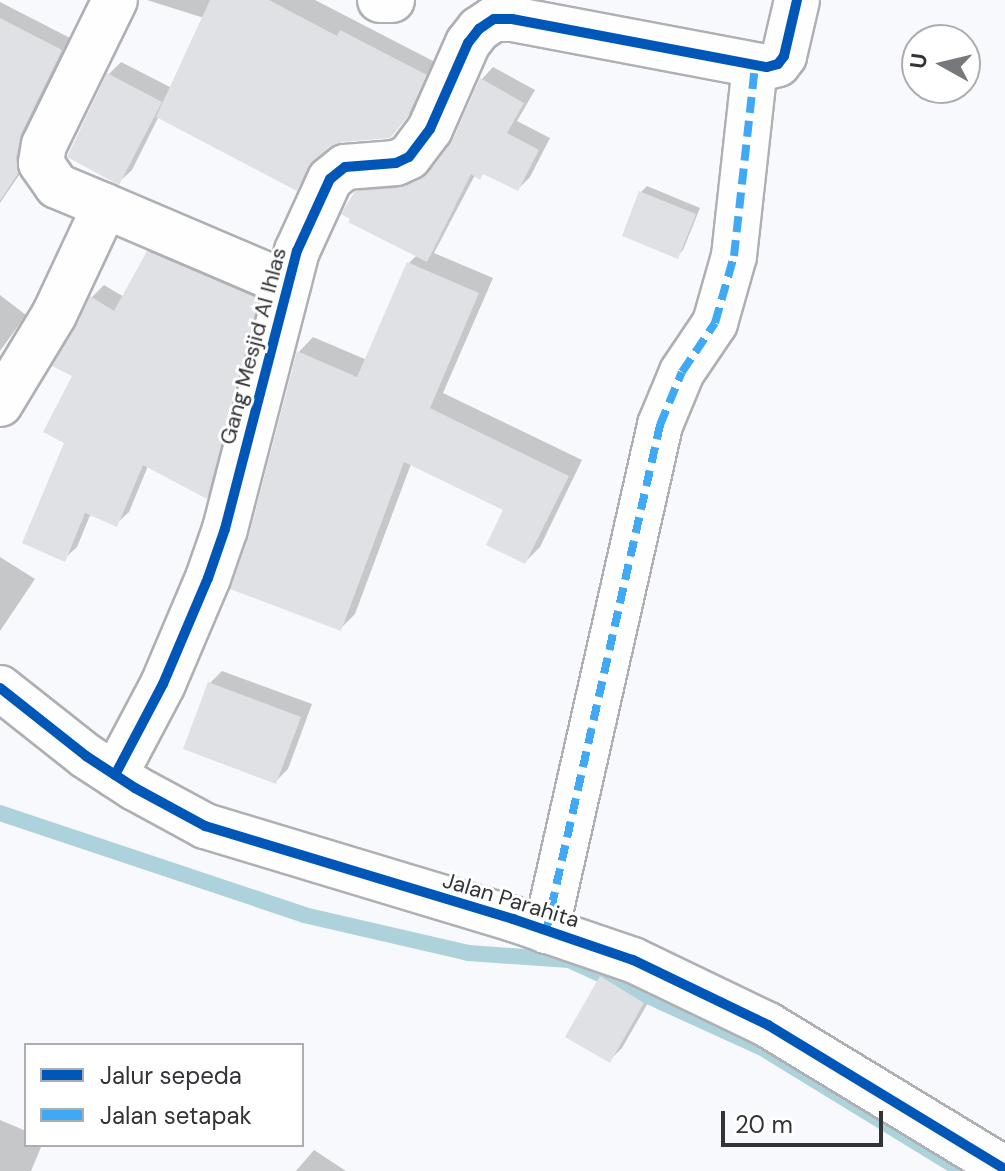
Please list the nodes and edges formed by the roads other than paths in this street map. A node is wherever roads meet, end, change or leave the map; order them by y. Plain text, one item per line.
1 (115, 0) edge
2 (380, 0) edge
3 (392, 0) edge
4 (797, 0) edge
5 (501, 9) edge
6 (755, 67) junction
7 (105, 206) junction
8 (288, 284) junction
9 (0, 404) edge
10 (0, 688) edge
11 (115, 775) junction
12 (546, 931) junction
13 (1005, 1169) edge

1 - 7 street
2 - 3 street
4 - 6 street
5 - 6 street, Gang Mesjid Al Ihlas
5 - 8 street, Gang Mesjid Al Ihlas
6 - 12 street
7 - 8 street
7 - 9 street
8 - 11 street, Gang Mesjid Al Ihlas
10 - 11 street, Jalan Parahita
11 - 12 street, Jalan Parahita
12 - 13 street, Jalan Parahita

